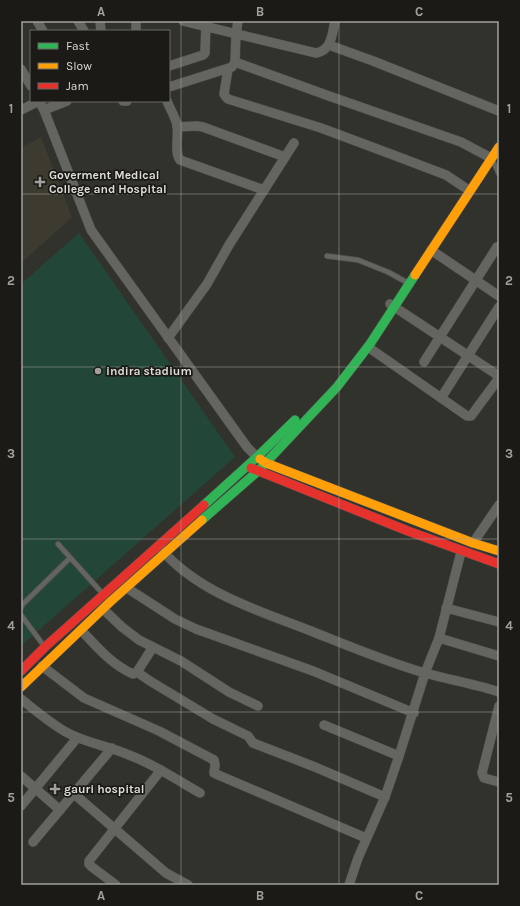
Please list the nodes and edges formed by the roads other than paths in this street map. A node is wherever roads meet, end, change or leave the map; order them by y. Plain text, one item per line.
1 (37, 21) edge
2 (78, 21) edge
3 (183, 21) edge
4 (238, 21) edge
5 (335, 21) edge
6 (206, 24) edge
7 (42, 30) edge
8 (83, 30) edge
9 (236, 34) junction
10 (329, 45) junction
11 (236, 62) junction
12 (170, 66) edge
13 (21, 69) edge
14 (228, 69) junction
15 (30, 84) edge
16 (170, 88) edge
17 (37, 102) edge
18 (40, 102) edge
19 (64, 102) edge
20 (166, 102) edge
21 (21, 110) edge
22 (44, 110) junction
23 (499, 111) edge
24 (177, 127) junction
25 (499, 136) edge
26 (294, 143) dead end
27 (499, 146) edge
28 (489, 156) junction
29 (285, 157) junction
30 (499, 174) edge
31 (264, 190) junction
32 (467, 190) junction
33 (497, 247) dead end
34 (431, 250) junction
35 (327, 256) dead end
36 (475, 280) junction
37 (407, 282) junction
38 (499, 296) edge
39 (392, 305) junction
40 (499, 308) edge
41 (440, 336) junction
42 (168, 338) junction
43 (368, 347) junction
44 (468, 355) junction
45 (424, 362) dead end
46 (499, 377) edge
47 (441, 398) junction
48 (257, 457) junction
49 (266, 462) junction
50 (247, 465) junction
51 (258, 471) junction
52 (499, 505) edge
53 (58, 544) dead end
54 (473, 544) junction
55 (158, 545) junction
56 (499, 551) edge
57 (461, 552) junction
58 (165, 554) junction
59 (70, 558) junction
60 (499, 564) edge
61 (127, 588) junction
62 (103, 594) junction
63 (110, 602) junction
64 (21, 608) edge
65 (446, 608) junction
66 (103, 609) junction
67 (21, 615) edge
68 (499, 622) edge
69 (81, 630) junction
70 (439, 638) junction
71 (45, 647) junction
72 (153, 647) junction
73 (499, 656) edge
74 (42, 666) junction
75 (21, 671) edge
76 (137, 672) junction
77 (425, 673) junction
78 (21, 687) edge
79 (499, 692) edge
80 (21, 699) edge
81 (258, 706) dead end
82 (499, 706) edge
83 (414, 714) junction
84 (324, 725) dead end
85 (496, 726) edge
86 (77, 738) junction
87 (112, 748) junction
88 (400, 756) junction
89 (161, 770) junction
90 (21, 776) edge
91 (499, 782) edge
92 (36, 789) junction
93 (73, 793) junction
94 (200, 793) dead end
95 (385, 797) junction
96 (21, 806) edge
97 (60, 810) junction
98 (114, 828) junction
99 (366, 838) junction
100 (33, 842) dead end
101 (116, 885) edge
102 (188, 885) edge
103 (349, 885) edge

1 - 7 street
2 - 8 street
3 - 6 street
4 - 9 street
5 - 10 street
6 - 9 street
6 - 12 street
9 - 10 street
9 - 11 street
10 - 23 street
11 - 14 street
11 - 28 street
13 - 15 street
14 - 16 street
14 - 32 street
17 - 21 street
18 - 22 street
19 - 22 street
20 - 24 street
22 - 42 street
24 - 29 street
24 - 31 street
25 - 28 street
26 - 29 street
27 - 28 street
28 - 30 lane
28 - 32 street
29 - 31 street
31 - 42 street
32 - 34 street
32 - 37 street
33 - 36 street
34 - 36 street
34 - 37 street
35 - 37 lane
36 - 38 street
36 - 41 street
37 - 39 street
39 - 41 street
39 - 43 street
39 - 48 street
40 - 44 street
41 - 44 street
41 - 45 street
42 - 48 street
43 - 47 street
43 - 49 street
44 - 46 street
44 - 47 street
46 - 47 street
48 - 49 street
48 - 50 street
49 - 51 street
49 - 54 street
50 - 51 street
50 - 55 street
51 - 57 street
51 - 58 street
52 - 54 street
53 - 59 lane
54 - 56 street
55 - 58 street
55 - 62 street
57 - 60 street
57 - 65 street
58 - 61 street
58 - 77 street
59 - 62 lane
59 - 64 lane
61 - 63 street
61 - 83 street
62 - 63 lane
62 - 71 street
63 - 66 street
65 - 68 street
65 - 70 street
66 - 69 street
66 - 72 street
67 - 71 lane
69 - 74 street
69 - 76 street
70 - 73 street
70 - 77 street
71 - 75 street
72 - 76 street
72 - 81 street
74 - 78 street
74 - 99 street
76 - 95 street
77 - 79 street
77 - 83 street
80 - 86 street
82 - 85 street
83 - 88 street
84 - 88 street
85 - 91 street
86 - 87 street
86 - 92 street
87 - 89 street
87 - 93 street
88 - 95 street
89 - 94 street
89 - 98 street
90 - 92 street
92 - 96 street
92 - 97 street
93 - 97 street
93 - 98 street
95 - 99 street
97 - 100 street
98 - 101 street
98 - 102 street
99 - 103 street

